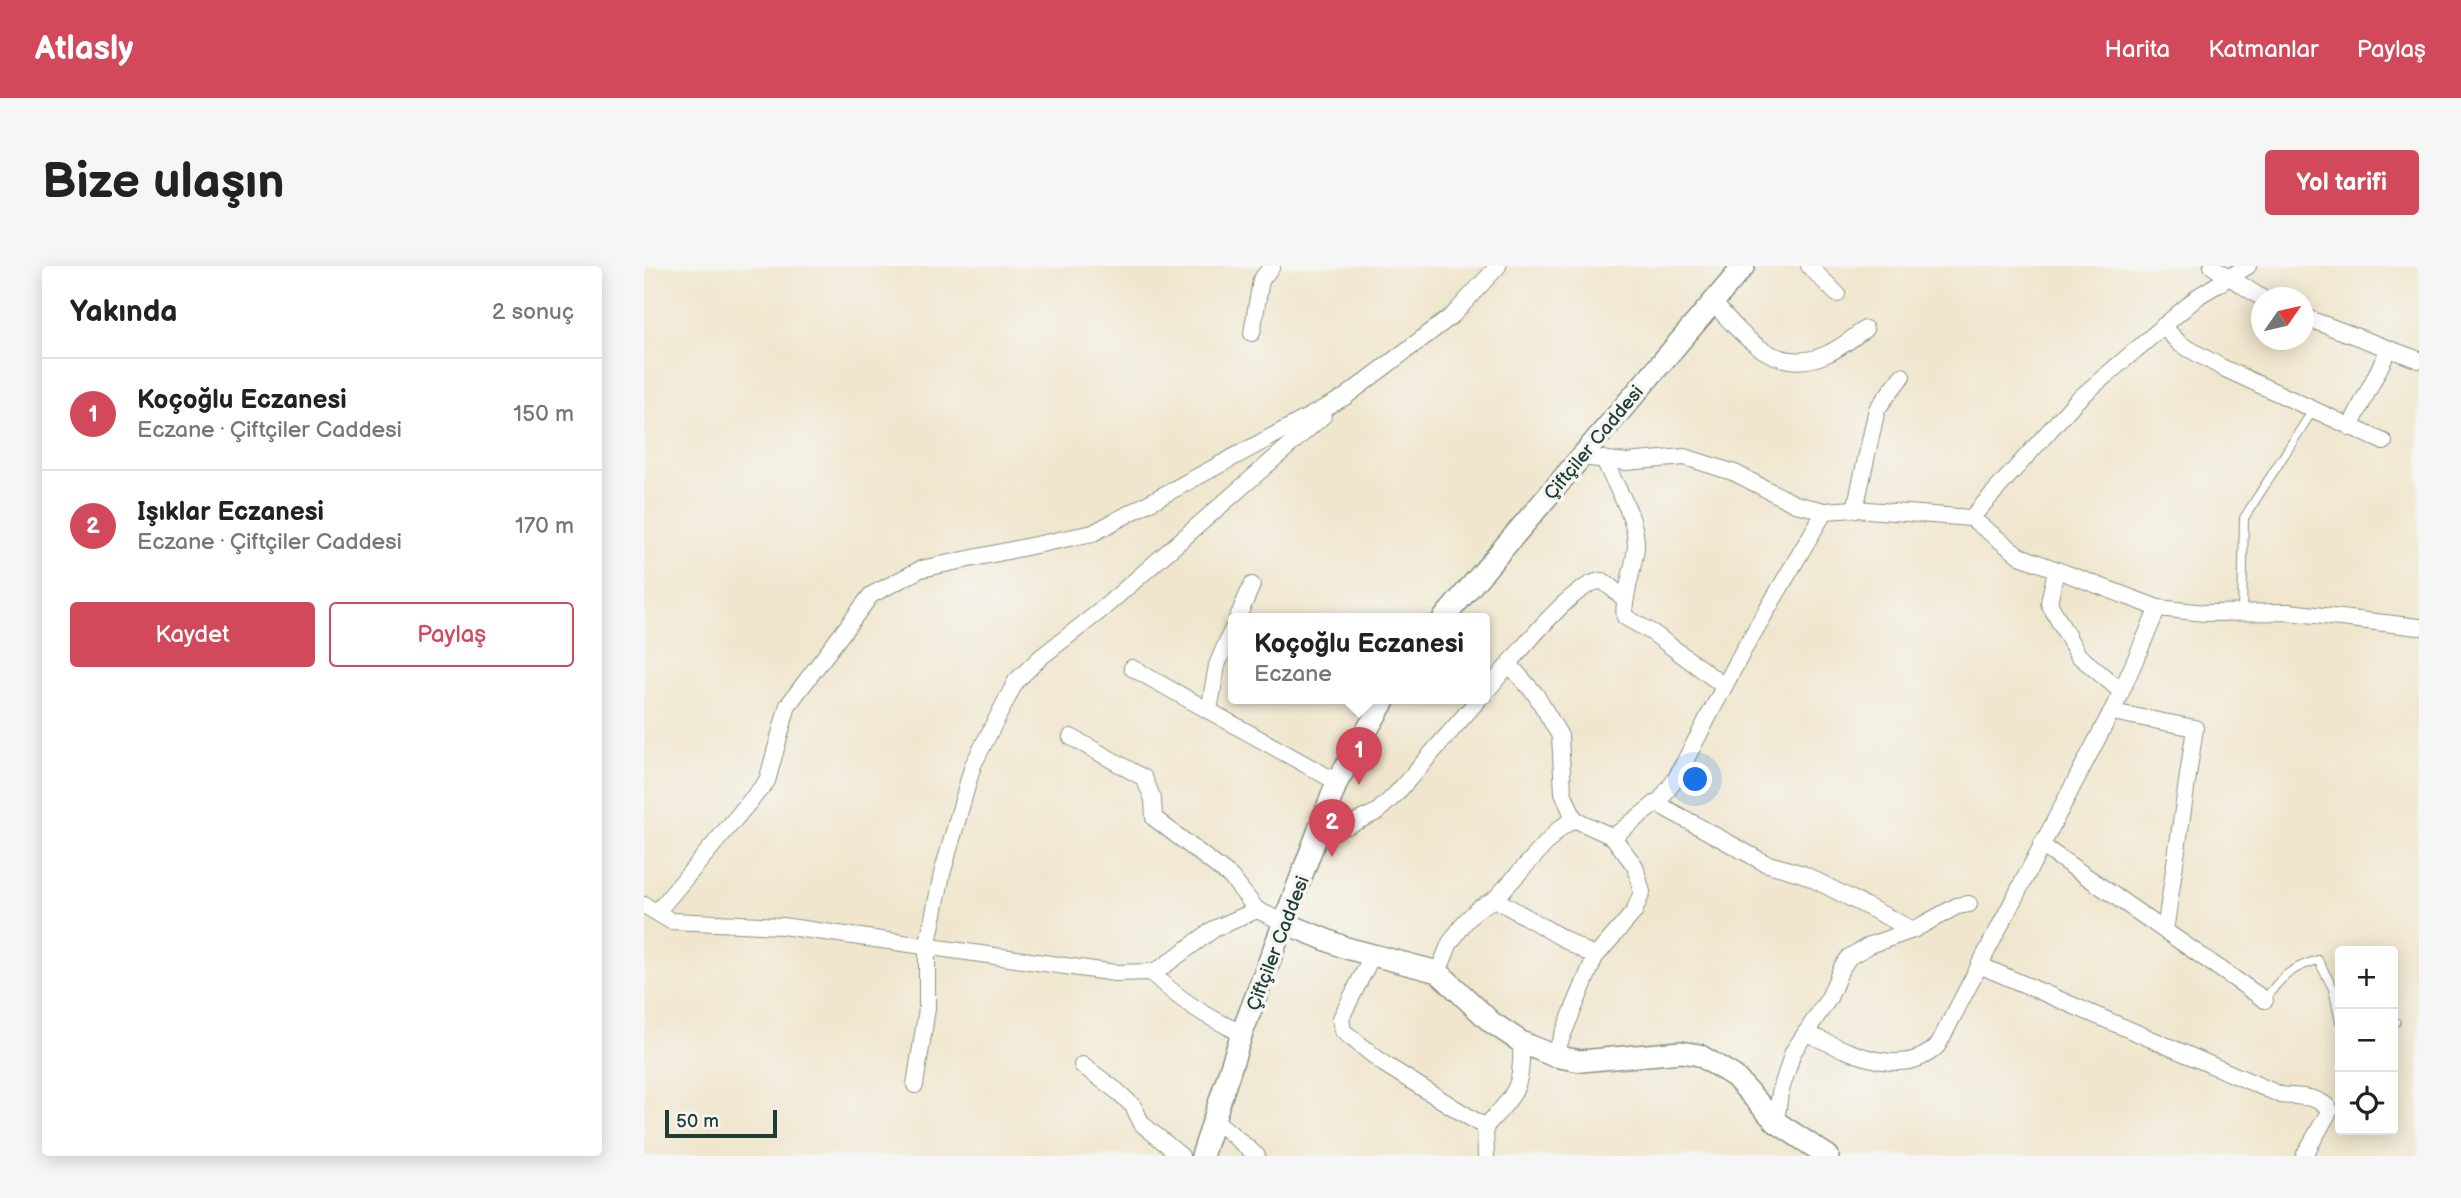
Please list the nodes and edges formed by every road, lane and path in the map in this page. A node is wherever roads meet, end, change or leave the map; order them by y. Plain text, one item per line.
1 (1272, 266) edge
2 (1499, 266) edge
3 (1744, 266) edge
4 (1809, 266) edge
5 (2212, 266) edge
6 (2248, 266) edge
7 (2226, 277) junction
8 (2251, 292) edge
9 (1837, 294) dead end
10 (1713, 302) junction
11 (2314, 321) edge
12 (2163, 326) junction
13 (1865, 329) dead end
14 (1252, 333) dead end
15 (2389, 349) junction
16 (2419, 360) edge
17 (1902, 376) dead end
18 (1345, 397) junction
19 (2313, 410) junction
20 (2350, 427) junction
21 (2384, 442) dead end
22 (1580, 457) junction
23 (1604, 459) junction
24 (1855, 509) junction
25 (1825, 510) junction
26 (1971, 518) junction
27 (2056, 570) junction
28 (1252, 585) dead end
29 (1625, 599) junction
30 (2158, 608) junction
31 (1240, 613) edge
32 (1448, 613) edge
33 (2242, 614) junction
34 (2419, 627) edge
35 (1228, 640) edge
36 (1510, 665) junction
37 (1132, 668) dead end
38 (1724, 686) junction
39 (1490, 687) edge
40 (2121, 691) junction
41 (1475, 704) edge
42 (1381, 706) edge
43 (1209, 711) junction
44 (2112, 712) junction
45 (1071, 737) dead end
46 (1337, 782) junction
47 (1657, 803) junction
48 (1574, 819) junction
49 (1320, 828) junction
50 (1613, 837) junction
51 (2041, 845) junction
52 (1495, 899) junction
53 (1969, 905) dead end
54 (651, 909) edge
55 (1257, 910) junction
56 (1285, 923) junction
57 (1913, 930) junction
58 (2165, 931) junction
59 (927, 948) junction
60 (1372, 956) junction
61 (1595, 957) junction
62 (1979, 965) junction
63 (1151, 972) junction
64 (1438, 972) junction
65 (2264, 1000) joint
66 (2337, 1009) edge
67 (1242, 1033) junction
68 (1807, 1033) junction
69 (1521, 1042) junction
70 (1554, 1056) junction
71 (1082, 1065) dead end
72 (915, 1085) dead end
73 (1215, 1120) junction
74 (1776, 1122) junction
75 (1485, 1127) junction
76 (1822, 1154) edge
77 (1181, 1156) edge
78 (1202, 1156) edge
79 (1257, 1156) edge
80 (1486, 1156) edge
81 (2304, 1156) edge

1 - 14 street
2 - 18 street
3 - 10 street, Çiftçiler Caddesi
4 - 9 street
5 - 7 street
6 - 7 street
7 - 8 street
7 - 12 street
10 - 13 street
10 - 22 street, Çiftçiler Caddesi
11 - 15 street
12 - 19 street
12 - 26 street
15 - 16 street
15 - 20 street
17 - 24 street
18 - 54 street
18 - 59 street
19 - 20 street
19 - 33 lane
20 - 21 street
22 - 23 street
22 - 32 street, Çiftçiler Caddesi
23 - 25 street
23 - 29 street
24 - 25 street
24 - 26 street
25 - 38 street
26 - 27 street
27 - 30 street
27 - 40 street
28 - 31 street
29 - 36 street
29 - 38 street
30 - 33 street
30 - 40 street
33 - 34 street
35 - 43 street
36 - 39 street
36 - 48 street
37 - 43 street
38 - 47 street
40 - 44 street
41 - 49 street
42 - 46 street, Çiftçiler Caddesi
43 - 46 street
44 - 51 street
44 - 58 street
45 - 55 street
46 - 49 street, Çiftçiler Caddesi
47 - 50 street
47 - 57 street
48 - 50 street
48 - 52 street
49 - 56 street, Çiftçiler Caddesi
50 - 61 street
51 - 58 street
51 - 62 street
52 - 61 street
52 - 64 street
53 - 57 street
54 - 59 street
55 - 56 street
55 - 63 street
56 - 60 street
56 - 67 street, Çiftçiler Caddesi
57 - 68 street
58 - 65 street
59 - 63 street
59 - 72 street
60 - 64 street
60 - 75 street
61 - 70 street
62 - 68 street
62 - 81 street
63 - 67 street
64 - 69 street
65 - 66 lane
67 - 73 street, Çiftçiler Caddesi
68 - 74 street
69 - 70 street
69 - 75 street
70 - 74 street
71 - 77 street
73 - 78 street, Çiftçiler Caddesi
73 - 79 street
74 - 76 street
75 - 80 street

